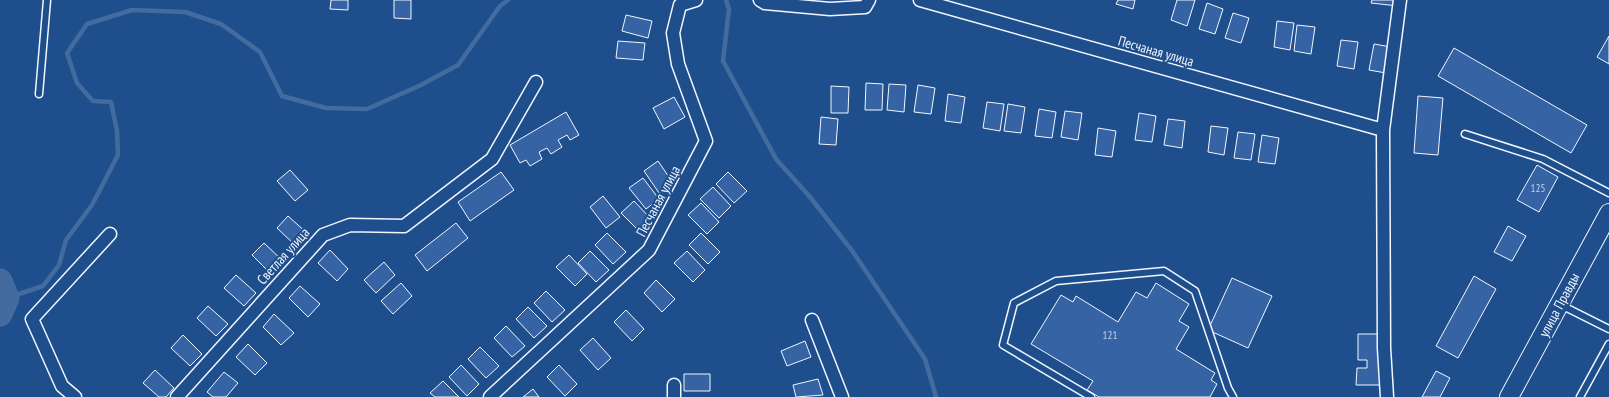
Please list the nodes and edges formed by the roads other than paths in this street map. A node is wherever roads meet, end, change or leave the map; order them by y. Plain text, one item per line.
1 (48, 0) edge
2 (696, 0) edge
3 (760, 0) edge
4 (869, 0) edge
5 (920, 0) edge
6 (1400, 0) edge
7 (536, 82) dead end
8 (39, 94) dead end
9 (1384, 130) junction
10 (1465, 134) dead end
11 (1609, 193) edge
12 (1609, 213) edge
13 (110, 234) dead end
14 (1560, 304) junction
15 (812, 320) dead end
16 (1609, 329) edge
17 (1609, 344) edge
18 (75, 397) edge
19 (177, 397) edge
20 (490, 397) edge
21 (842, 397) edge
22 (1091, 397) edge
23 (1233, 397) edge
24 (1387, 397) edge
25 (1510, 397) edge
26 (1580, 397) edge

1 - 8 lane
2 - 20 street, Песчаная улица
3 - 4 street
5 - 9 street, Песчаная улица
6 - 9 street
7 - 19 street, Светлая улица
9 - 24 street
10 - 11 lane
12 - 14 street, улица Правды
13 - 18 street
14 - 16 lane
14 - 25 street, улица Правды
15 - 21 street
17 - 26 lane
22 - 23 lane

